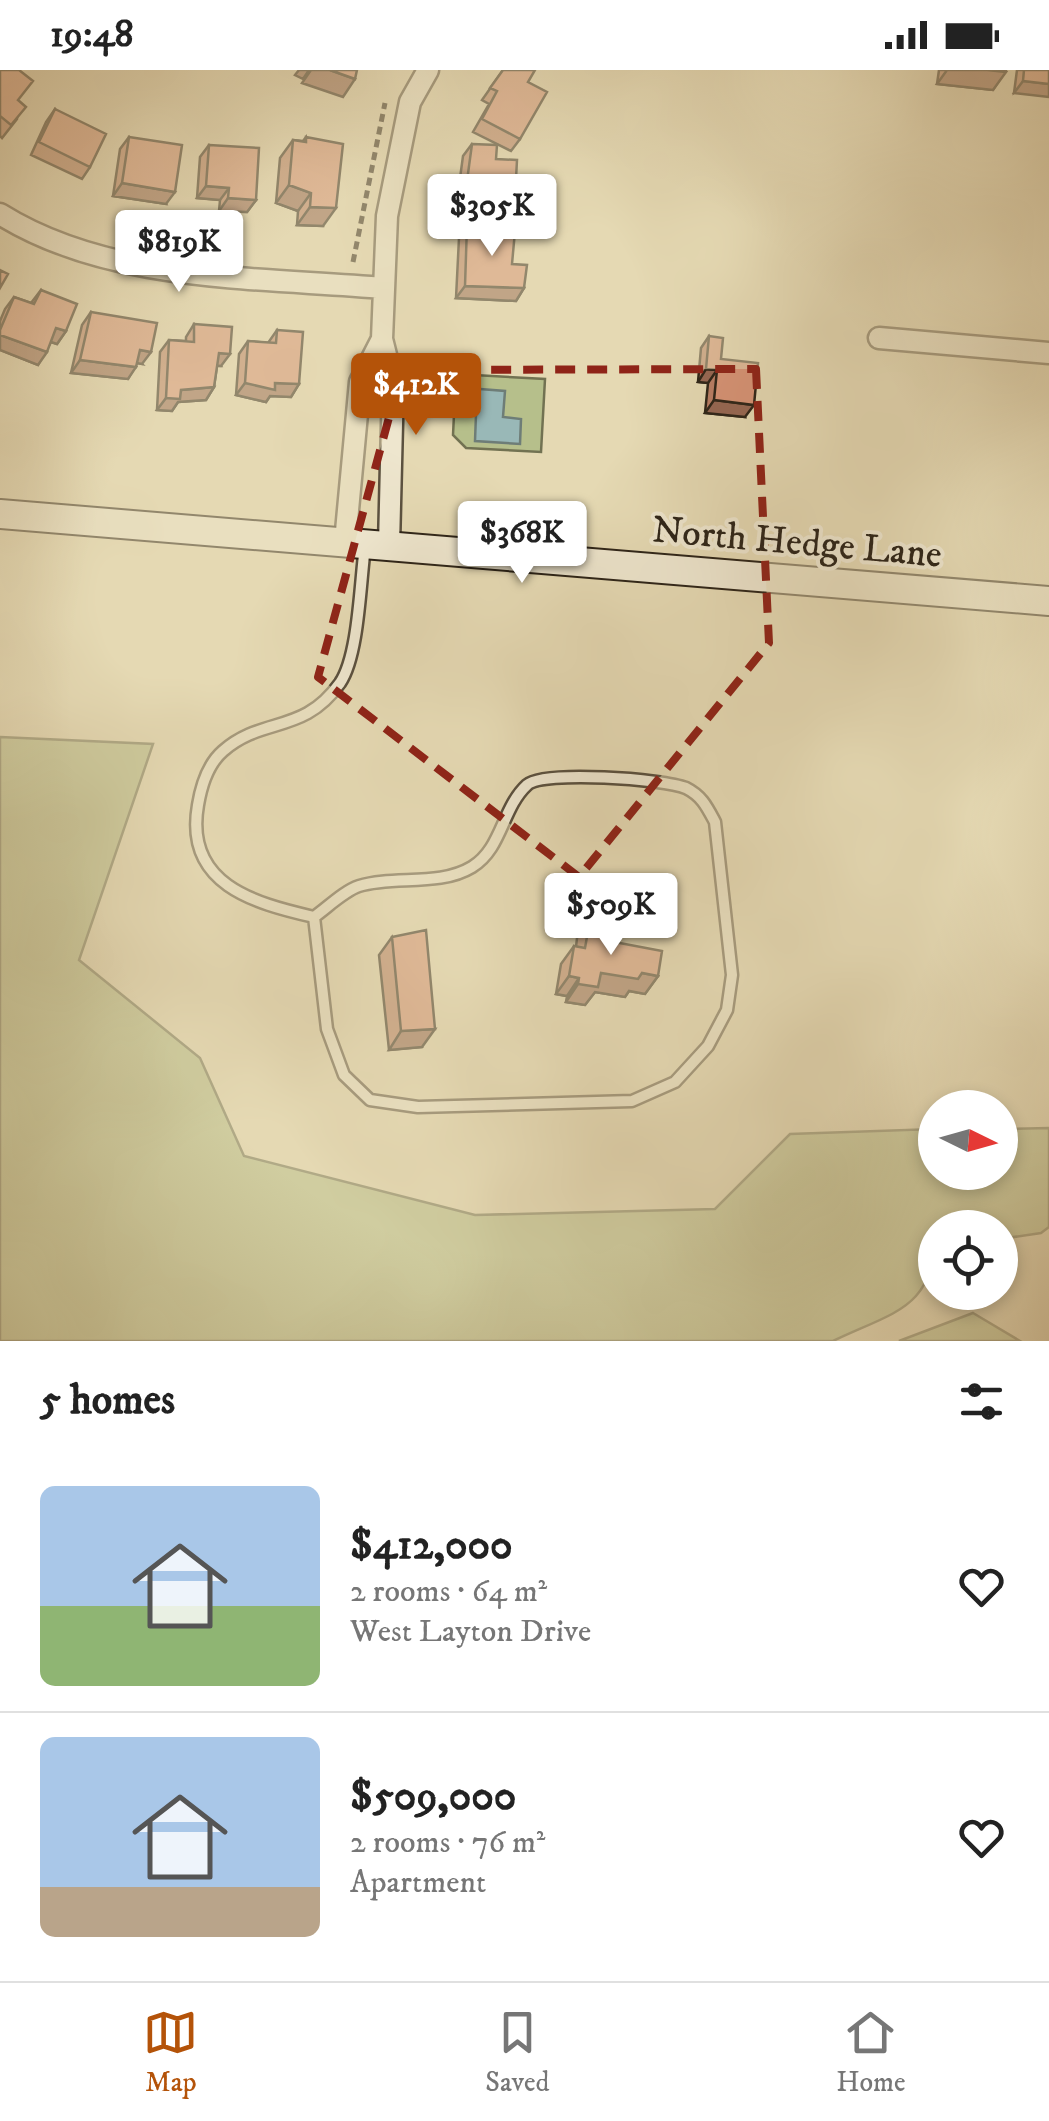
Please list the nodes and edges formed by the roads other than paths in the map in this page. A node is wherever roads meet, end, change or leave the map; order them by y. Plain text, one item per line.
1 (428, 70) edge
2 (0, 214) edge
3 (384, 288) junction
4 (879, 338) dead end
5 (382, 339) junction
6 (1049, 352) edge
7 (0, 514) edge
8 (366, 543) junction
9 (1049, 602) edge
10 (314, 917) junction

1 - 3 street
2 - 3 street
3 - 5 street
4 - 6 street
5 - 8 street
5 - 8 street
7 - 8 street, North Hedge Lane
8 - 9 street, North Hedge Lane
8 - 10 lane
10 - 10 lane

